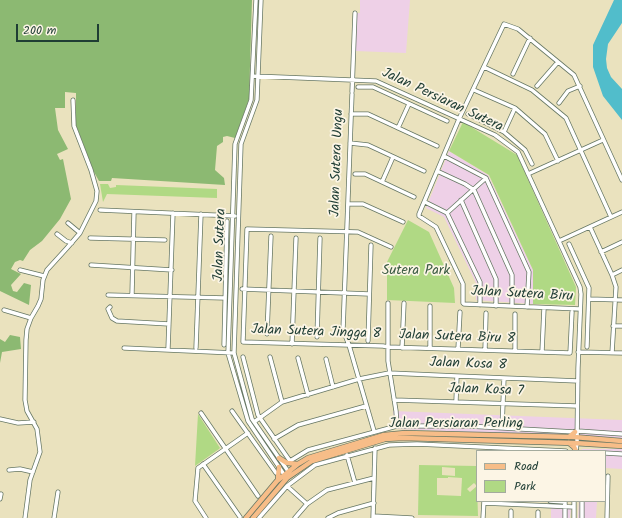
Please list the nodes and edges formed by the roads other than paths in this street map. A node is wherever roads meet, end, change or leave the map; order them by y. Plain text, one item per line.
1 (256, 0) edge
2 (261, 0) edge
3 (355, 13) dead end
4 (530, 38) junction
5 (558, 62) junction
6 (484, 67) junction
7 (513, 74) dead end
8 (253, 76) junction
9 (258, 76) junction
10 (352, 79) junction
11 (537, 86) dead end
12 (580, 86) junction
13 (358, 87) dead end
14 (474, 90) junction
15 (73, 100) dead end
16 (559, 103) dead end
17 (409, 104) junction
18 (515, 108) junction
19 (351, 114) junction
20 (468, 114) dead end
21 (459, 119) junction
22 (447, 121) dead end
23 (398, 128) junction
24 (504, 132) junction
25 (603, 140) junction
26 (350, 143) junction
27 (437, 146) dead end
28 (581, 150) junction
29 (444, 156) junction
30 (393, 157) junction
31 (558, 161) junction
32 (532, 164) dead end
33 (424, 171) dead end
34 (437, 172) junction
35 (355, 174) dead end
36 (528, 174) junction
37 (486, 178) junction
38 (622, 180) edge
39 (382, 182) junction
40 (474, 190) junction
41 (414, 197) dead end
42 (461, 200) junction
43 (424, 202) junction
44 (348, 204) junction
45 (100, 210) dead end
46 (134, 212) junction
47 (622, 212) edge
48 (174, 213) junction
49 (447, 213) junction
50 (201, 214) junction
51 (234, 215) junction
52 (240, 217) junction
53 (612, 217) junction
54 (227, 221) dead end
55 (403, 222) dead end
56 (68, 223) dead end
57 (590, 227) junction
58 (80, 232) junction
59 (347, 232) junction
60 (57, 234) dead end
61 (271, 236) dead end
62 (90, 238) dead end
63 (296, 238) dead end
64 (320, 238) dead end
65 (133, 240) junction
66 (166, 240) dead end
67 (559, 241) junction
68 (622, 242) edge
69 (72, 243) junction
70 (569, 244) dead end
71 (372, 245) dead end
72 (391, 247) dead end
73 (601, 252) junction
74 (91, 266) dead end
75 (133, 267) junction
76 (20, 270) dead end
77 (172, 270) junction
78 (622, 270) edge
79 (612, 275) junction
80 (44, 276) junction
81 (231, 288) junction
82 (241, 289) junction
83 (269, 290) junction
84 (294, 291) junction
85 (319, 292) junction
86 (344, 292) junction
87 (108, 294) dead end
88 (132, 294) junction
89 (369, 294) junction
90 (171, 296) junction
91 (198, 297) junction
92 (225, 298) junction
93 (589, 299) junction
94 (615, 300) junction
95 (622, 300) edge
96 (388, 303) dead end
97 (404, 303) dead end
98 (480, 305) junction
99 (430, 306) dead end
100 (496, 306) junction
101 (512, 306) junction
102 (527, 307) junction
103 (110, 308) dead end
104 (544, 308) junction
105 (580, 309) junction
106 (4, 310) dead end
107 (460, 312) dead end
108 (572, 312) dead end
109 (486, 313) dead end
110 (515, 314) dead end
111 (31, 318) junction
112 (169, 324) junction
113 (613, 326) junction
114 (622, 326) edge
115 (267, 334) dead end
116 (317, 337) dead end
117 (368, 341) dead end
118 (292, 344) junction
119 (224, 345) dead end
120 (349, 345) junction
121 (388, 347) junction
122 (587, 347) dead end
123 (124, 348) dead end
124 (196, 348) dead end
125 (402, 348) junction
126 (430, 348) junction
127 (168, 349) junction
128 (458, 349) junction
129 (485, 350) junction
130 (515, 351) junction
131 (542, 352) junction
132 (578, 352) junction
133 (228, 353) junction
134 (234, 353) junction
135 (612, 353) junction
136 (622, 353) edge
137 (243, 356) dead end
138 (270, 358) dead end
139 (298, 358) dead end
140 (326, 359) dead end
141 (390, 373) junction
142 (457, 376) junction
143 (504, 378) junction
144 (359, 379) junction
145 (578, 381) junction
146 (333, 387) junction
147 (308, 395) junction
148 (394, 400) junction
149 (456, 401) junction
150 (282, 402) junction
151 (504, 403) junction
152 (366, 406) junction
153 (577, 406) junction
154 (232, 410) dead end
155 (201, 413) dead end
156 (260, 418) junction
157 (0, 419) edge
158 (34, 422) junction
159 (254, 422) junction
160 (406, 425) junction
161 (397, 426) junction
162 (252, 427) junction
163 (500, 428) junction
164 (255, 432) junction
165 (374, 432) junction
166 (248, 433) junction
167 (405, 433) junction
168 (622, 434) edge
169 (575, 435) junction
170 (497, 436) junction
171 (486, 438) junction
172 (274, 439) junction
173 (622, 440) edge
174 (584, 444) junction
175 (622, 446) edge
176 (575, 447) edge
177 (375, 448) junction
178 (226, 449) junction
179 (485, 449) edge
180 (510, 450) edge
181 (606, 454) edge
182 (622, 454) edge
183 (347, 456) junction
184 (279, 458) junction
185 (203, 464) junction
186 (298, 464) junction
187 (279, 467) junction
188 (9, 470) dead end
189 (33, 472) junction
190 (276, 473) dead end
191 (288, 475) junction
192 (608, 476) dead end
193 (374, 478) junction
194 (277, 481) junction
195 (355, 483) junction
196 (287, 486) junction
197 (58, 492) dead end
198 (1, 494) dead end
199 (258, 496) dead end
200 (0, 499) edge
201 (484, 502) edge
202 (509, 502) edge
203 (565, 502) edge
204 (574, 502) edge
205 (582, 502) edge
206 (374, 503) junction
207 (526, 503) edge
208 (544, 503) edge
209 (307, 504) junction
210 (565, 506) junction
211 (574, 507) junction
212 (511, 510) dead end
213 (538, 512) dead end
214 (240, 517) edge
215 (373, 517) edge
216 (25, 518) edge
217 (54, 518) edge
218 (206, 518) edge
219 (246, 518) edge
220 (253, 518) edge
221 (259, 518) edge
222 (295, 518) edge
223 (328, 518) edge
224 (398, 518) edge
225 (412, 518) edge
226 (483, 518) edge
227 (511, 518) edge
228 (538, 518) edge
229 (565, 518) edge
230 (574, 518) edge
231 (582, 518) edge
232 (607, 518) edge

1 - 8 street, Jalan Sutera
2 - 9 street, Jalan Sutera
3 - 10 street, Jalan Sutera Ungu
4 - 5 street
4 - 6 street
4 - 7 street
5 - 11 street
5 - 12 street
6 - 14 street
6 - 28 street
8 - 9 street, Jalan Persiaran Sutera
8 - 51 street, Jalan Sutera
9 - 10 street, Jalan Persiaran Sutera
9 - 52 street, Jalan Sutera
10 - 19 street, Jalan Sutera Ungu
10 - 21 street, Jalan Persiaran Sutera
12 - 16 street
12 - 25 street
13 - 17 street
14 - 18 street
14 - 21 street
15 - 58 street
17 - 22 street
17 - 23 street
18 - 24 street
18 - 31 street
19 - 23 street
19 - 26 street, Jalan Sutera Ungu
20 - 24 street
21 - 29 street
21 - 36 street, Jalan Persiaran Sutera
23 - 27 street
24 - 32 street
25 - 28 street
25 - 38 street
26 - 30 street
26 - 44 street, Jalan Sutera Ungu
28 - 31 street
28 - 53 street
29 - 34 street
29 - 37 street
30 - 33 street
30 - 39 street
31 - 36 street
34 - 40 street
34 - 43 street
35 - 39 street
36 - 67 street, Jalan Persiaran Sutera
37 - 40 street
37 - 102 street
39 - 41 street
40 - 42 street
40 - 101 street
42 - 49 street
42 - 100 street
43 - 49 street
43 - 98 street, Jalan Sutera Biru
44 - 55 street
44 - 59 street, Jalan Sutera Ungu
45 - 46 street
46 - 48 street
46 - 65 street
47 - 53 street
48 - 50 street
48 - 77 street
49 - 98 street
50 - 51 street
50 - 91 street
51 - 52 street
51 - 81 street, Jalan Sutera
52 - 82 street, Jalan Sutera
53 - 57 street
54 - 92 street
56 - 58 street
57 - 67 street
57 - 73 street
58 - 69 street
59 - 72 street
59 - 82 street
59 - 86 street, Jalan Sutera Ungu
60 - 69 street
61 - 83 street
62 - 65 street
63 - 84 street
64 - 85 street
65 - 66 street
65 - 75 street
67 - 105 street, Jalan Persiaran Sutera
68 - 73 street
69 - 80 street
70 - 93 street
71 - 89 street
73 - 79 street
74 - 75 street
75 - 77 street
75 - 88 street
76 - 80 street
77 - 90 street
78 - 79 street
79 - 94 street
80 - 111 street
81 - 82 street
81 - 133 street, Jalan Sutera
82 - 83 street
82 - 118 street, Jalan Sutera Jingga 8
82 - 134 street, Jalan Sutera
83 - 84 street
83 - 115 street
84 - 85 street
84 - 118 street
85 - 86 street
85 - 116 street
86 - 89 street
86 - 120 street, Jalan Sutera Ungu
87 - 88 street
88 - 90 street
89 - 117 street
90 - 91 street
90 - 112 street
91 - 92 street
91 - 124 street
92 - 119 street
93 - 94 street
93 - 122 street
94 - 95 street
94 - 113 street
96 - 121 street, Jalan Sutera Biru 8
97 - 125 street
98 - 100 street, Jalan Sutera Biru
99 - 126 street
100 - 101 street, Jalan Sutera Biru
101 - 102 street, Jalan Sutera Biru
102 - 104 street, Jalan Sutera Biru
103 - 112 street
104 - 105 street, Jalan Sutera Biru
104 - 131 street
105 - 132 street, Jalan Persiaran Sutera
106 - 111 street
107 - 128 street
108 - 131 street, Jalan Sutera Biru 8
109 - 129 street
110 - 130 street
111 - 158 street
112 - 127 street
113 - 114 street
113 - 135 street
118 - 120 street, Jalan Sutera Jingga 8
120 - 121 street, Jalan Sutera Jingga 8
120 - 144 street, Jalan Sutera Ungu
121 - 125 street, Jalan Sutera Biru 8
121 - 141 street
123 - 127 street
125 - 126 street, Jalan Sutera Biru 8
126 - 128 street, Jalan Sutera Biru 8
127 - 133 street
128 - 129 street, Jalan Sutera Biru 8
129 - 130 street, Jalan Sutera Biru 8
130 - 131 street, Jalan Sutera Biru 8
132 - 135 street
132 - 145 street, Jalan Persiaran Sutera
133 - 134 street
133 - 162 street, Jalan Sutera
134 - 159 street, Jalan Sutera
135 - 136 street
137 - 156 street
138 - 150 street
139 - 147 street
140 - 146 street
141 - 142 street, Jalan Kosa 8
141 - 144 street, Jalan Kosa 8
141 - 148 street
142 - 143 street, Jalan Kosa 8
142 - 149 street
143 - 145 street, Jalan Kosa 8
143 - 151 street
144 - 146 street, Jalan Kosa 8
144 - 152 street, Jalan Sutera Ungu
145 - 153 street, Jalan Persiaran Sutera
146 - 147 street, Jalan Kosa 8
147 - 150 street, Jalan Kosa 8
148 - 149 street, Jalan Kosa 7
148 - 161 street
149 - 151 street, Jalan Kosa 7
150 - 156 street
151 - 153 street, Jalan Kosa 7
151 - 163 street
152 - 165 street, Jalan Sutera Ungu
152 - 172 street
153 - 169 street, Jalan Persiaran Sutera
154 - 166 street
155 - 178 street
156 - 159 street
156 - 172 street
157 - 158 street
158 - 189 street
159 - 184 street, Jalan Sutera
160 - 161 street
160 - 163 street
160 - 167 street
161 - 165 street
162 - 164 street, Jalan Sutera
162 - 166 street
163 - 169 street
163 - 170 street
164 - 166 street
164 - 187 street, Jalan Sutera
165 - 172 street
166 - 178 street
166 - 190 street
167 - 171 main road, Jalan Persiaran Perling
167 - 186 main road, Jalan Persiaran Perling
168 - 169 street
169 - 170 main road, Jalan Persiaran Perling
169 - 173 main road
169 - 176 street, Jalan Persiaran Sutera
170 - 171 main road, Jalan Persiaran Perling
171 - 176 main road, Jalan Persiaran Perling
171 - 179 street
171 - 191 main road, Jalan Persiaran Perling
174 - 175 main road, Jalan Persiaran Perling
174 - 176 main road, Jalan Persiaran Perling
174 - 176 main road
177 - 179 street
177 - 183 street
177 - 193 street
178 - 185 street
178 - 199 street
179 - 180 street
181 - 182 street
183 - 195 street
183 - 196 street
184 - 186 main road
184 - 191 street, Jalan Sutera
185 - 214 street
185 - 218 street
186 - 191 main road, Jalan Persiaran Perling
187 - 191 street, Jalan Sutera
187 - 194 main road
188 - 189 street
189 - 216 street
191 - 194 main road, Jalan Persiaran Perling
191 - 220 main road, Jalan Persiaran Perling
192 - 232 street
193 - 195 street
193 - 206 street
194 - 219 main road, Jalan Persiaran Perling
195 - 209 street
196 - 209 street
196 - 221 street
197 - 217 street
198 - 200 street
201 - 202 street
201 - 226 street
202 - 207 street
203 - 210 street
204 - 211 street
205 - 231 street
206 - 215 street
206 - 223 street
207 - 208 street
208 - 210 street
209 - 222 street
210 - 211 street
210 - 229 street
211 - 230 street
212 - 227 street
213 - 228 street
215 - 224 street
224 - 225 street

